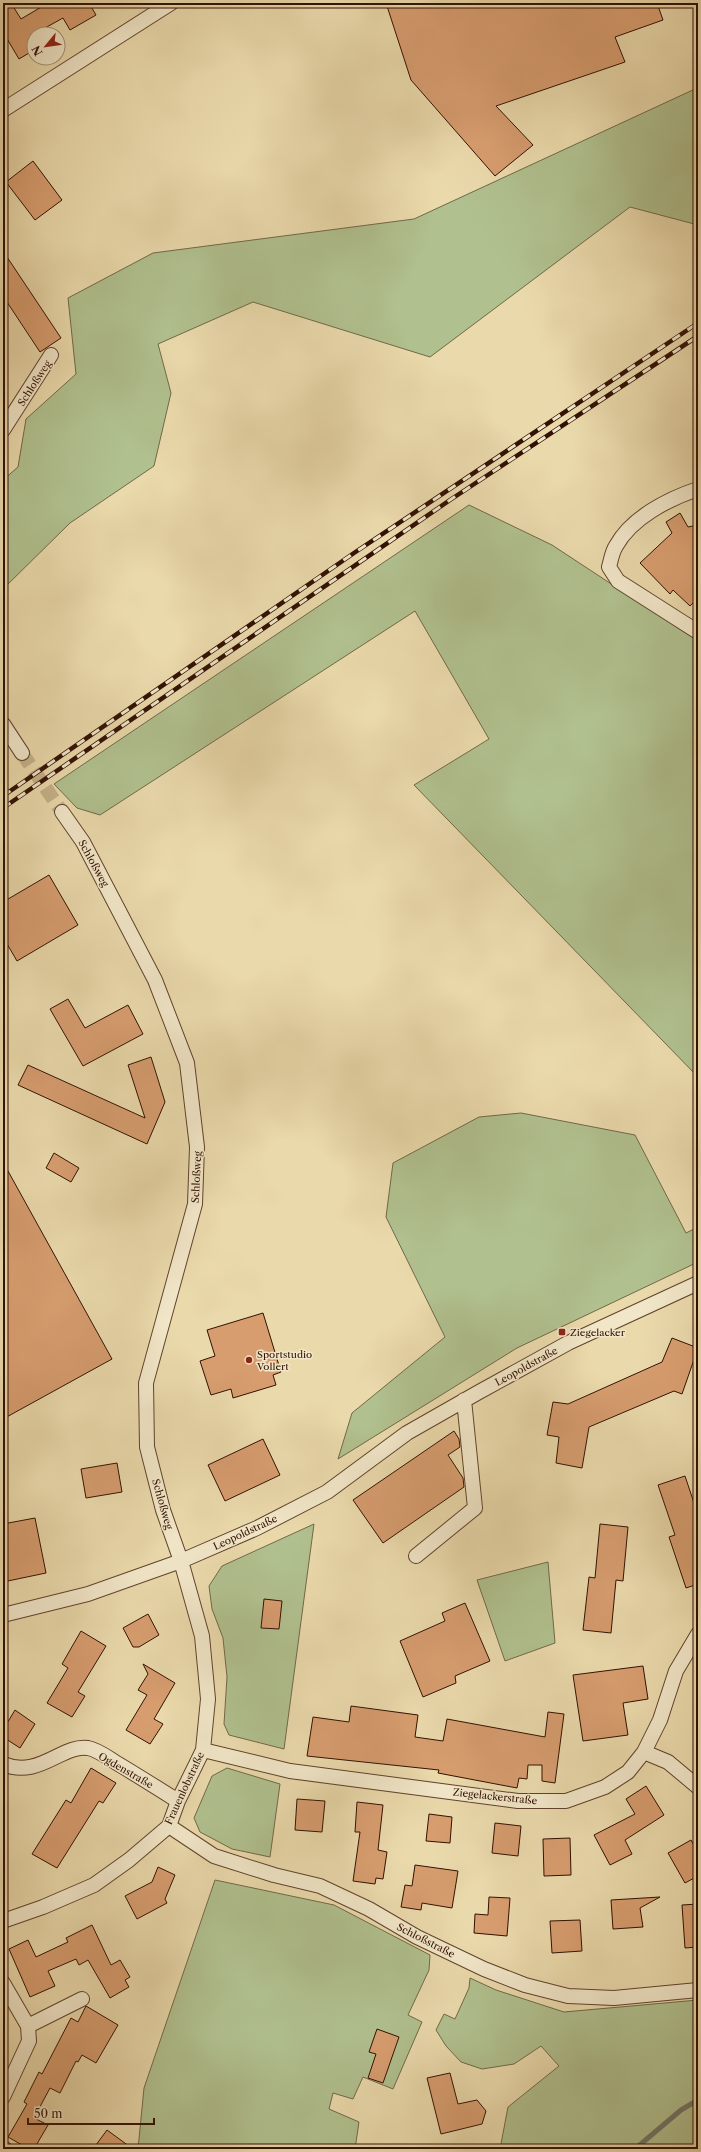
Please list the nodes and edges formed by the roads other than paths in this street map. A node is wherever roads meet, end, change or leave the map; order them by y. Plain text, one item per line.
1 (171, 3) edge
2 (3, 110) edge
3 (51, 355) dead end
4 (3, 430) edge
5 (698, 489) edge
6 (698, 632) edge
7 (3, 724) edge
8 (22, 753) tunnel mouth
9 (62, 812) tunnel mouth
10 (698, 1283) edge
11 (464, 1400) junction
12 (416, 1556) dead end
13 (181, 1561) junction
14 (3, 1615) edge
15 (698, 1634) edge
16 (202, 1750) junction
17 (644, 1752) junction
18 (3, 1764) edge
19 (698, 1787) edge
20 (178, 1801) junction
21 (169, 1826) junction
22 (3, 1921) edge
23 (3, 1983) edge
24 (698, 1990) edge
25 (82, 1998) dead end
26 (28, 2026) junction
27 (3, 2097) edge

1 - 2 street
3 - 4 street, Schloßweg
5 - 6 street
7 - 8 street
9 - 13 street, Schloßweg
10 - 11 street, Leopoldstraße
11 - 12 street
11 - 13 street, Leopoldstraße
13 - 14 street, Leopoldstraße
13 - 16 street, Frauenlobstraße
15 - 17 street, Ziegelackerstraße
16 - 17 street, Ziegelackerstraße
16 - 20 street, Frauenlobstraße
17 - 19 street
18 - 20 street, Ogdenstraße
20 - 21 street, Frauenlobstraße
21 - 22 street, Frauenlobstraße
21 - 24 street, Schloßstraße
23 - 26 street
25 - 26 street
26 - 27 street

